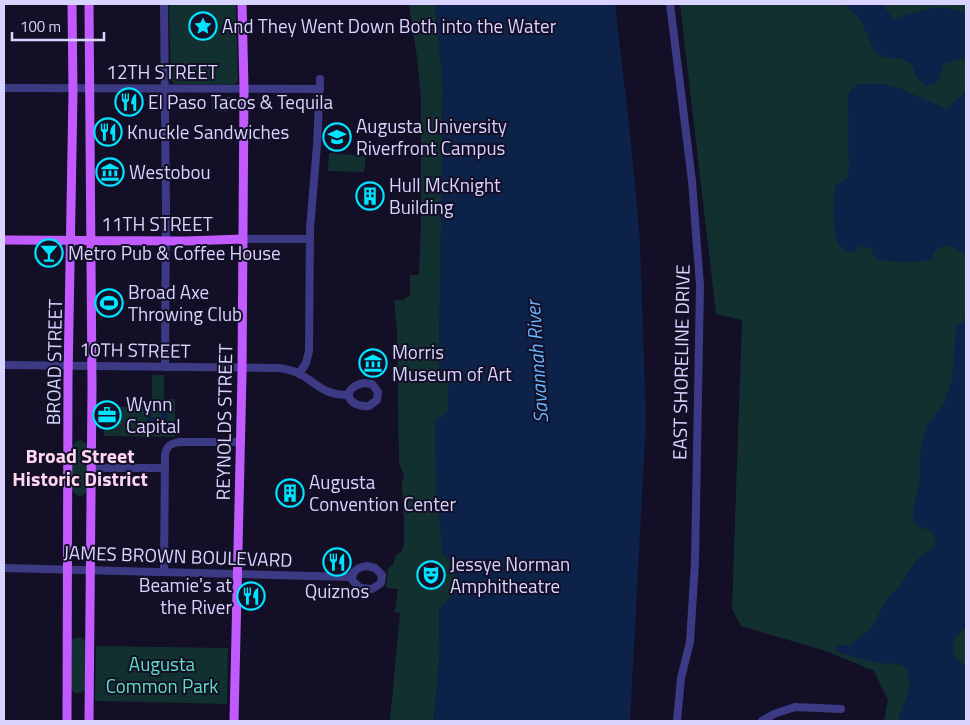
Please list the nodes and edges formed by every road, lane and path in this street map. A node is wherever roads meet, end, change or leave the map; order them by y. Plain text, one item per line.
1 (72, 4) edge
2 (88, 4) edge
3 (164, 4) edge
4 (242, 4) edge
5 (670, 4) edge
6 (320, 79) dead end
7 (73, 87) junction
8 (4, 88) edge
9 (90, 88) junction
10 (244, 88) junction
11 (165, 89) junction
12 (320, 89) junction
13 (310, 238) junction
14 (243, 239) junction
15 (4, 240) edge
16 (72, 240) junction
17 (91, 240) junction
18 (166, 240) junction
19 (4, 365) edge
20 (69, 365) junction
21 (92, 366) junction
22 (165, 367) junction
23 (242, 368) junction
24 (300, 374) junction
25 (348, 395) dead end
26 (241, 442) junction
27 (92, 468) junction
28 (165, 468) junction
29 (4, 568) edge
30 (68, 570) junction
31 (91, 570) junction
32 (164, 572) junction
33 (237, 574) junction
34 (352, 578) dead end
35 (841, 709) dead end
36 (66, 721) edge
37 (89, 721) edge
38 (234, 721) edge
39 (677, 721) edge
40 (762, 721) edge

1 - 7 main road, BROAD STREET
2 - 9 main road, BROAD STREET
3 - 11 street
4 - 10 main road, REYNOLDS STREET
5 - 39 street, EAST SHORELINE DRIVE
6 - 12 street
7 - 8 street, 12TH STREET
7 - 9 street, 12TH STREET
7 - 16 main road, BROAD STREET
9 - 11 street, 12TH STREET
9 - 17 main road, BROAD STREET
10 - 11 street, 12TH STREET
10 - 12 street, 12TH STREET
10 - 14 main road, REYNOLDS STREET
11 - 18 street
12 - 13 street
13 - 14 street, 11TH STREET
13 - 24 street
14 - 18 main road, 11TH STREET
14 - 23 main road, REYNOLDS STREET
15 - 16 main road, 11TH STREET
16 - 17 main road, 11TH STREET
16 - 20 main road, BROAD STREET
17 - 18 main road, 11TH STREET
17 - 21 main road, BROAD STREET
18 - 22 street
19 - 20 street, 10TH STREET
20 - 21 street, 10TH STREET
20 - 30 main road, BROAD STREET
21 - 22 street, 10TH STREET
21 - 27 main road, BROAD STREET
22 - 23 street, 10TH STREET
23 - 24 street, 10TH STREET
23 - 26 main road, REYNOLDS STREET
24 - 25 street, 10TH STREET
26 - 28 street
26 - 33 main road, REYNOLDS STREET
27 - 28 street
27 - 31 main road, BROAD STREET
28 - 32 street
29 - 30 street, JAMES BROWN BOULEVARD
30 - 31 street, JAMES BROWN BOULEVARD
30 - 36 main road, BROAD STREET
31 - 32 street, JAMES BROWN BOULEVARD
31 - 37 main road, BROAD STREET
32 - 33 street, JAMES BROWN BOULEVARD
33 - 34 street, JAMES BROWN BOULEVARD
33 - 38 main road, REYNOLDS STREET
35 - 40 street

